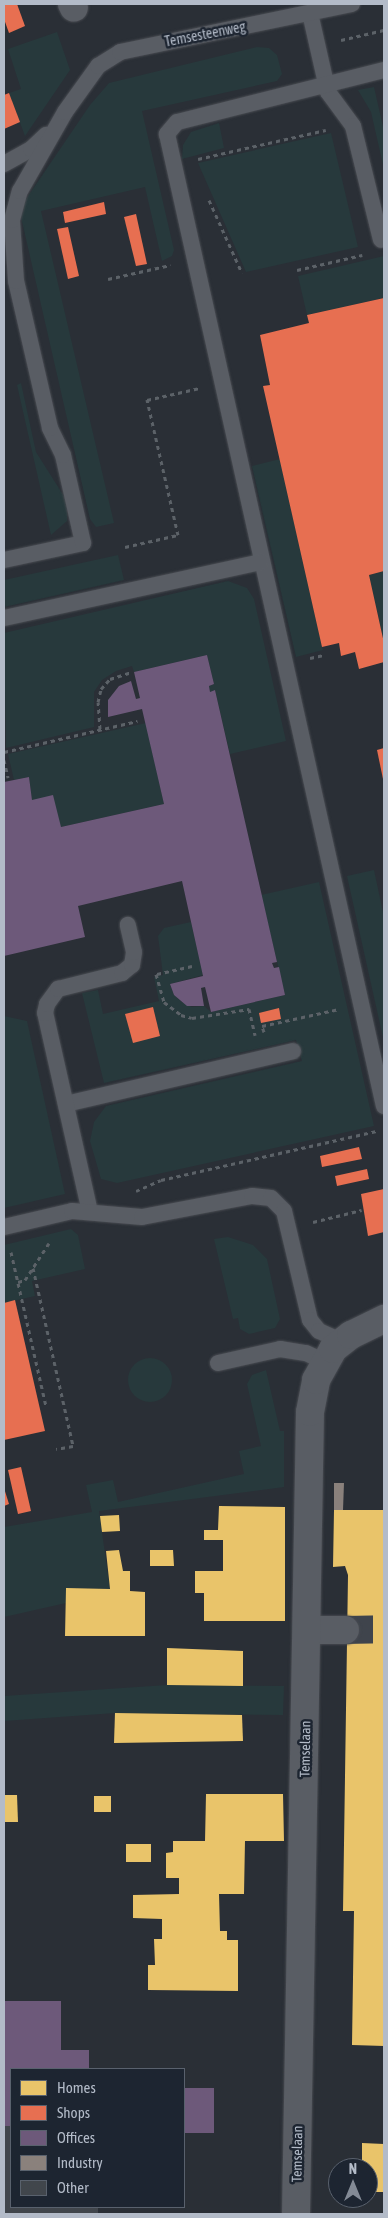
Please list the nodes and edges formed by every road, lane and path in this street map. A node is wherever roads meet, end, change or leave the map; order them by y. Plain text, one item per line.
1 (352, 4) edge
2 (310, 13) junction
3 (384, 70) edge
4 (326, 84) junction
5 (65, 112) junction
6 (334, 128) dead end
7 (4, 164) edge
8 (173, 164) junction
9 (210, 201) dead end
10 (381, 240) dead end
11 (361, 245) dead end
12 (364, 254) dead end
13 (356, 256) dead end
14 (297, 270) dead end
15 (242, 273) dead end
16 (221, 383) junction
17 (125, 547) dead end
18 (4, 560) edge
19 (260, 562) junction
20 (4, 618) edge
21 (131, 672) dead end
22 (137, 721) dead end
23 (100, 729) junction
24 (4, 752) edge
25 (4, 760) edge
26 (8, 778) dead end
27 (128, 925) dead end
28 (192, 966) dead end
29 (361, 1004) junction
30 (293, 1051) dead end
31 (66, 1104) junction
32 (384, 1106) edge
33 (384, 1129) edge
34 (362, 1210) dead end
35 (98, 1213) junction
36 (313, 1222) dead end
37 (4, 1227) edge
38 (49, 1243) dead end
39 (33, 1268) junction
40 (18, 1282) junction
41 (384, 1319) edge
42 (333, 1352) junction
43 (218, 1363) dead end
44 (46, 1406) dead end
45 (56, 1449) dead end
46 (308, 1630) junction
47 (345, 1630) tunnel mouth
48 (296, 2214) edge

1 - 2 lane, Temsesteenweg
2 - 4 lane
2 - 5 lane, Temsesteenweg
3 - 4 lane
4 - 8 lane
4 - 10 lane
5 - 7 lane
5 - 18 lane
6 - 8 path
8 - 16 lane
9 - 15 path
11 - 12 path
13 - 14 path
16 - 17 path
16 - 19 lane
19 - 20 lane
19 - 29 lane
21 - 23 path
22 - 23 path
23 - 24 path
25 - 26 path
27 - 31 lane
28 - 29 path
29 - 32 lane
30 - 31 lane
31 - 35 lane
33 - 35 path
34 - 36 path
35 - 37 lane
35 - 42 lane
37 - 40 path
38 - 39 path
39 - 40 path
39 - 45 path
40 - 44 path
41 - 42 street
42 - 43 lane
42 - 46 street, Temselaan
46 - 47 street
46 - 48 street, Temselaan

